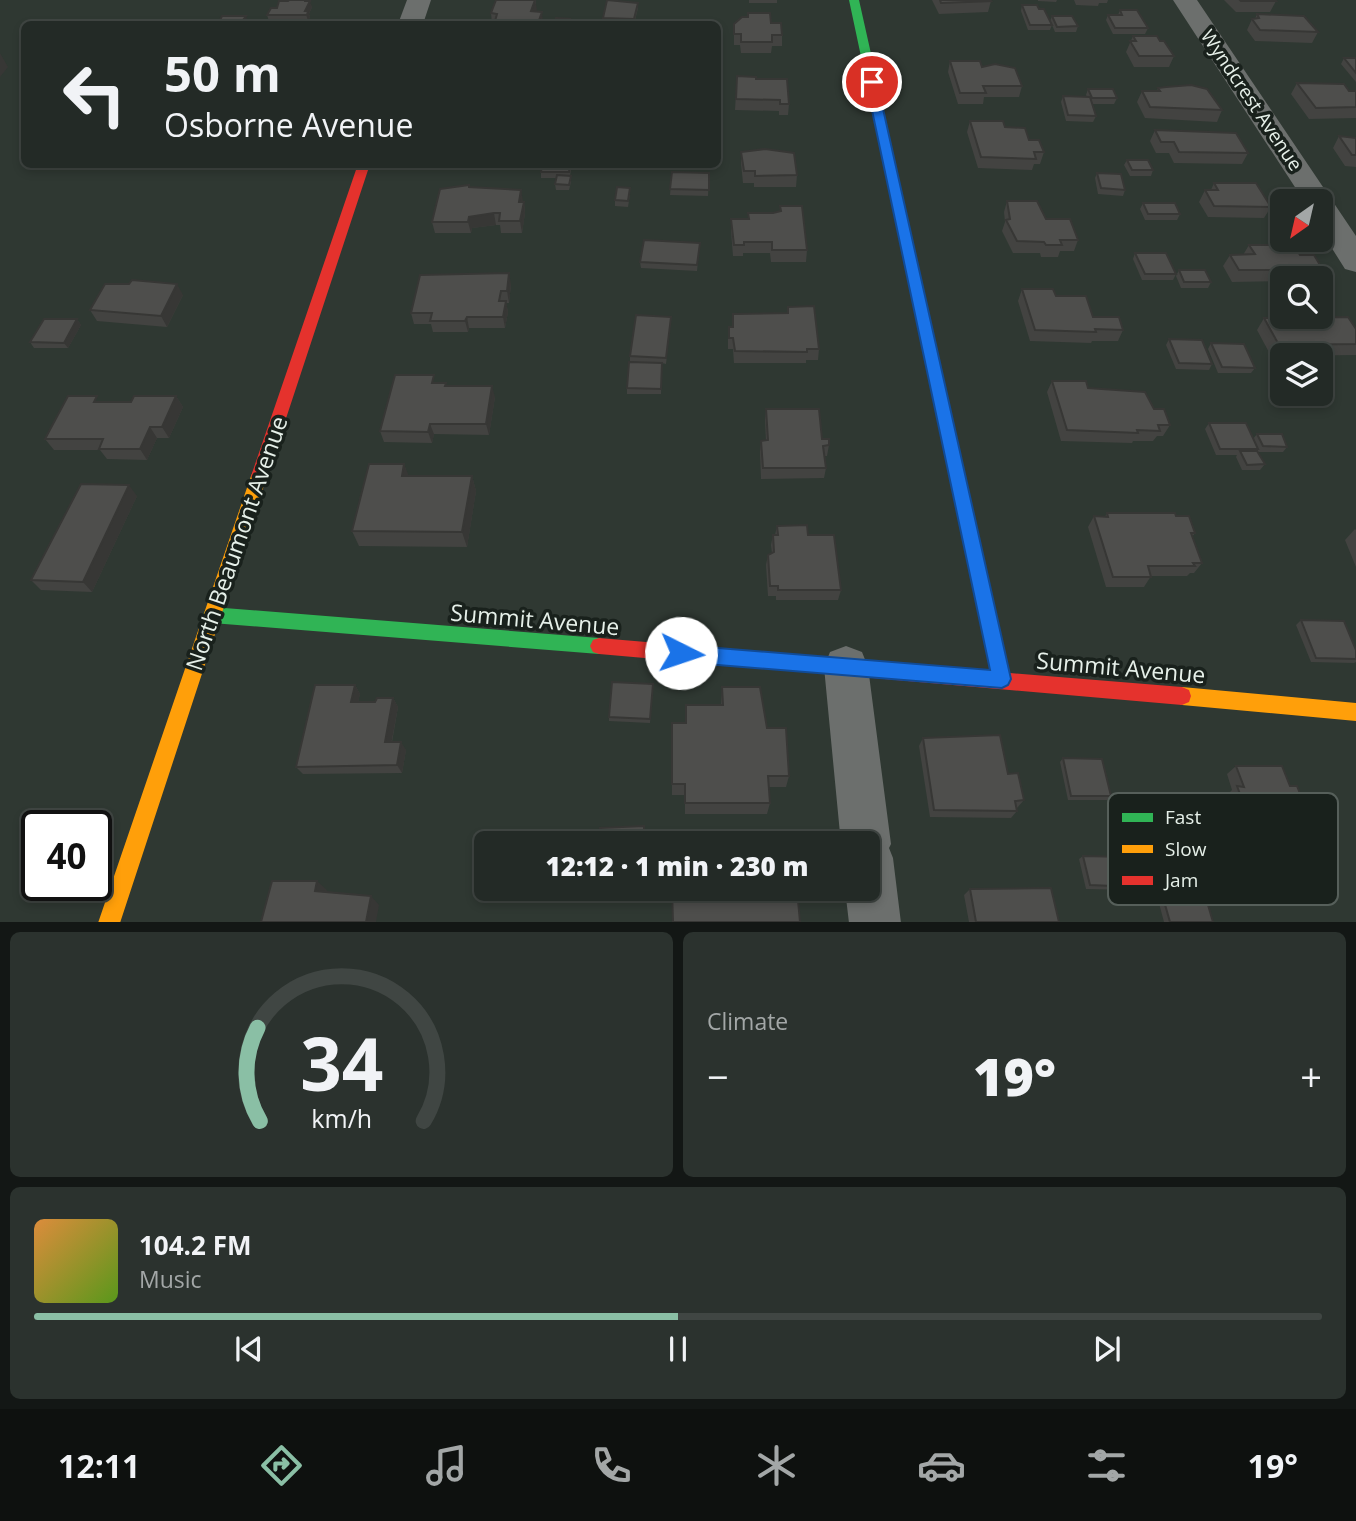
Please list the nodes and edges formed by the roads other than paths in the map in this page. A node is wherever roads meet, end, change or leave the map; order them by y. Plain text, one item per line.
1 (419, 0) edge
2 (854, 0) edge
3 (1185, 0) edge
4 (412, 21) edge
5 (363, 168) edge
6 (1311, 189) edge
7 (1334, 226) edge
8 (1356, 261) edge
9 (212, 615) junction
10 (846, 667) junction
11 (1002, 679) junction
12 (1356, 712) edge
13 (865, 831) edge
14 (873, 901) edge
15 (109, 922) edge
16 (876, 922) edge

1 - 4 street
2 - 11 street
3 - 6 street, Wyndcrest Avenue
5 - 9 street, North Beaumont Avenue
7 - 8 street, Wyndcrest Avenue
9 - 10 street, Summit Avenue
9 - 15 street, North Beaumont Avenue
10 - 11 street, Summit Avenue
10 - 13 street
11 - 12 street, Summit Avenue
14 - 16 street

